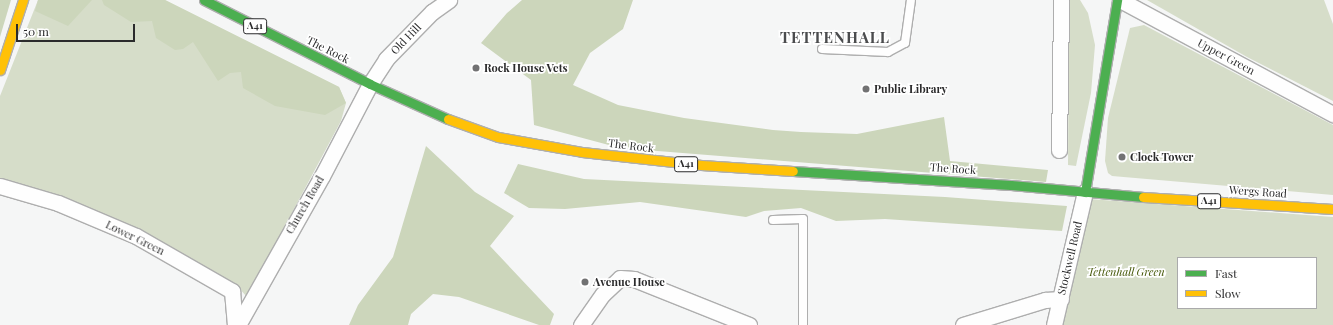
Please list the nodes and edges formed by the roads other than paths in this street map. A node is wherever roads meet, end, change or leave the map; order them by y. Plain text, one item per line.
1 (23, 0) edge
2 (204, 0) edge
3 (449, 0) edge
4 (912, 0) edge
5 (1061, 0) edge
6 (1118, 0) edge
7 (822, 49) dead end
8 (0, 70) edge
9 (370, 84) junction
10 (1333, 114) edge
11 (1059, 150) dead end
12 (0, 186) edge
13 (1085, 192) junction
14 (1333, 209) edge
15 (773, 220) dead end
16 (1061, 299) junction
17 (236, 325) edge
18 (581, 325) edge
19 (749, 325) edge
20 (803, 325) edge
21 (963, 325) edge
22 (1054, 325) edge

1 - 8 main road
2 - 9 main road, The Rock / A41
3 - 9 street, Old Hill
4 - 7 lane
5 - 11 street
6 - 10 street, Upper Green
6 - 13 main road, Upper Green
9 - 13 main road, The Rock / A41
9 - 17 street, Church Road
12 - 17 street, Lower Green
13 - 14 main road, Wergs Road / A41
13 - 16 street, Stockwell Road
15 - 20 lane
16 - 21 street
16 - 22 street, Stockwell Road
18 - 19 street

